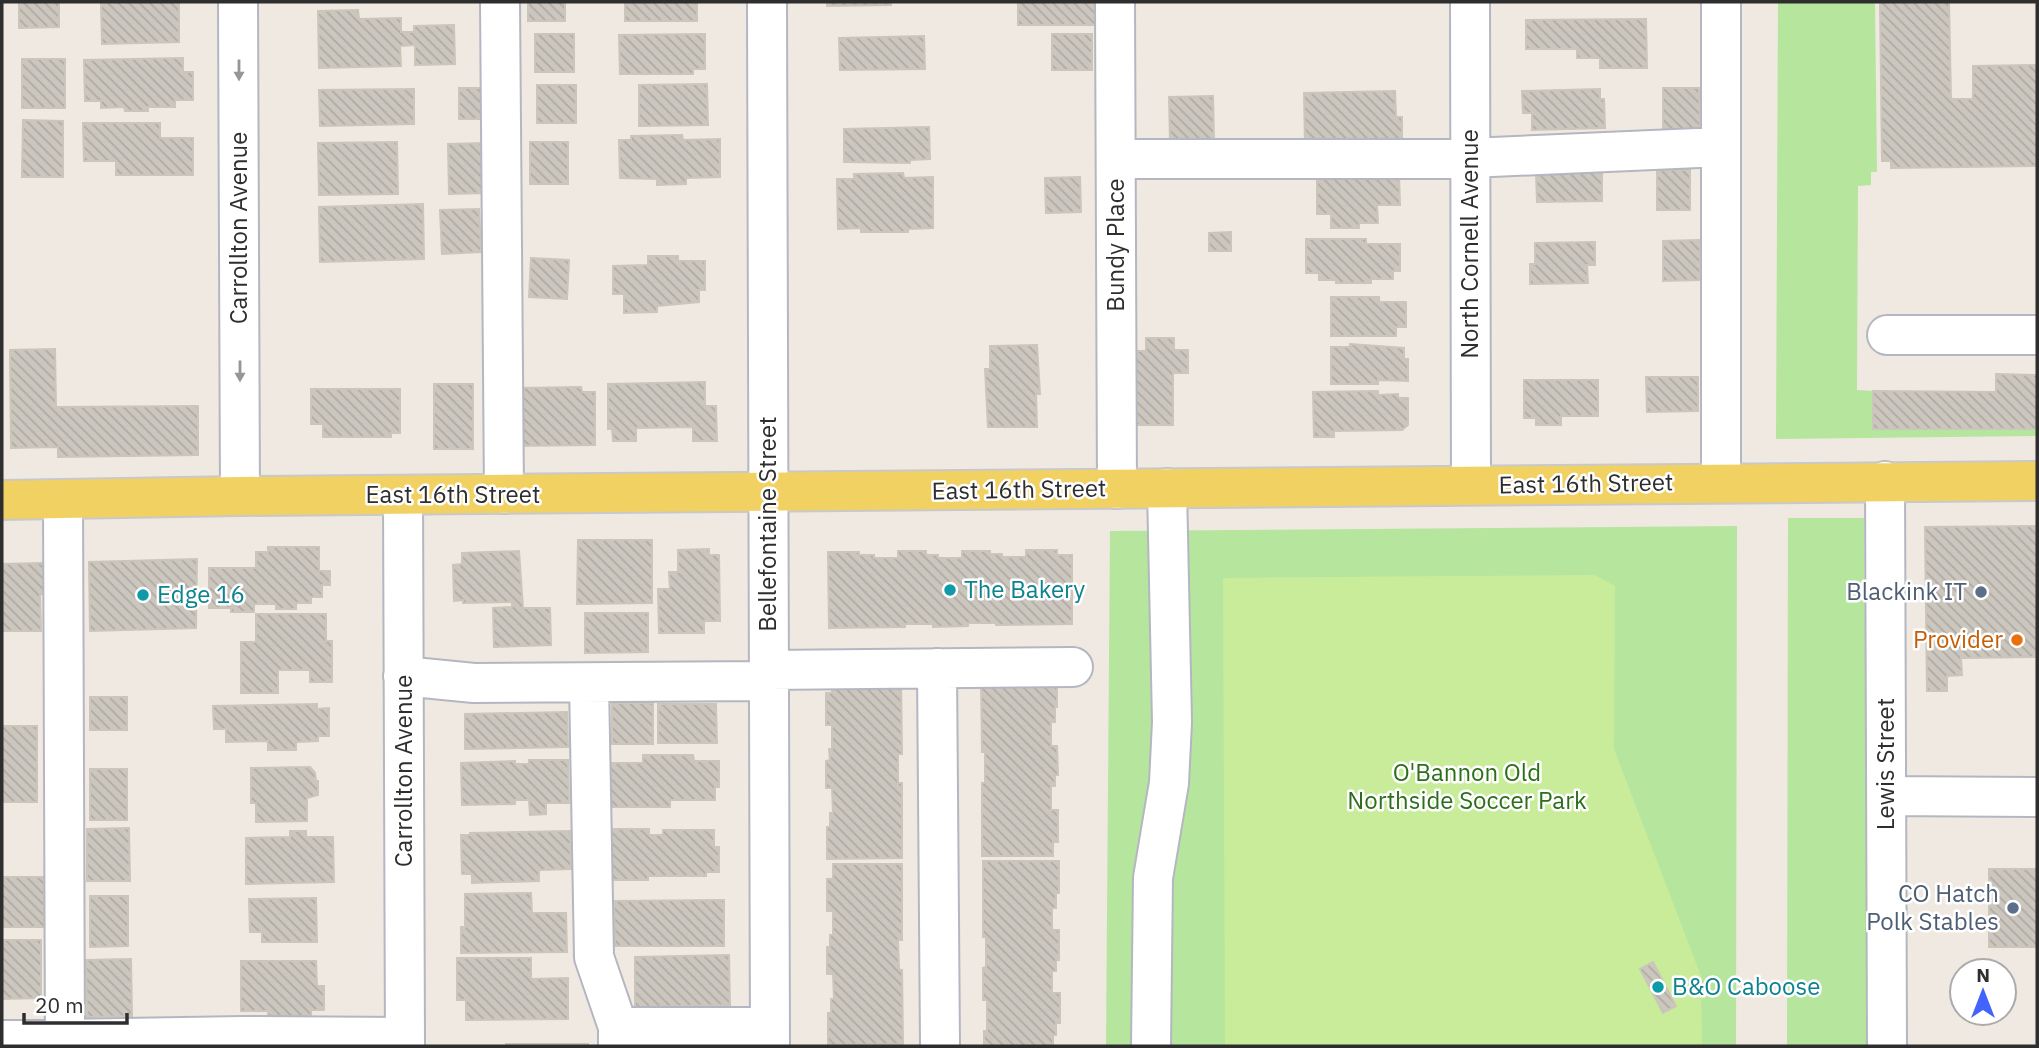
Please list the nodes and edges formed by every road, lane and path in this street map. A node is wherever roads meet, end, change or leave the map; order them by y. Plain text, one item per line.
1 (238, 2) edge
2 (500, 2) edge
3 (767, 2) edge
4 (1115, 2) edge
5 (1470, 2) edge
6 (1721, 2) edge
7 (1721, 147) junction
8 (1471, 158) junction
9 (1116, 159) junction
10 (1887, 335) dead end
11 (2037, 335) edge
12 (1885, 481) junction
13 (2037, 481) edge
14 (1721, 483) junction
15 (1471, 485) junction
16 (1167, 488) junction
17 (1117, 489) junction
18 (768, 493) junction
19 (504, 494) junction
20 (403, 495) junction
21 (240, 496) junction
22 (64, 499) junction
23 (2, 500) edge
24 (1073, 667) dead end
25 (937, 668) junction
26 (404, 676) junction
27 (769, 676) junction
28 (589, 683) junction
29 (1887, 796) junction
30 (2037, 797) edge
31 (618, 1037) edge
32 (770, 1037) edge
33 (2, 1040) edge
34 (405, 1042) edge
35 (65, 1043) edge
36 (940, 1046) edge
37 (1151, 1046) edge
38 (1887, 1046) edge

1 -> 21 street, Carrollton Avenue
2 - 19 street
3 - 18 street, Bellefontaine Street
4 - 9 street, Bundy Place
5 - 8 street, North Cornell Avenue
6 - 7 street
7 - 8 street
7 - 14 street
8 - 9 street
8 - 15 street, North Cornell Avenue
9 - 17 street, Bundy Place
10 - 11 street
12 - 13 main road, East 16th Street
12 - 14 main road, East 16th Street
12 - 29 street, Lewis Street
14 - 15 main road, East 16th Street
15 - 16 main road, East 16th Street
16 - 17 main road, East 16th Street
16 - 37 street
17 - 18 main road, East 16th Street
18 - 19 main road, East 16th Street
18 - 27 street, Bellefontaine Street
19 - 20 main road, East 16th Street
20 - 21 main road, East 16th Street
20 - 26 street, Carrollton Avenue
21 - 22 main road, East 16th Street
22 - 23 main road, East 16th Street
22 - 35 street
24 - 25 street
25 - 27 street
25 - 36 street
26 - 28 street
26 - 34 street, Carrollton Avenue
27 - 28 street
27 - 32 street, Bellefontaine Street
28 - 31 street
29 - 30 street
29 - 38 street, Lewis Street
31 - 32 street
33 - 35 street
34 - 35 street

